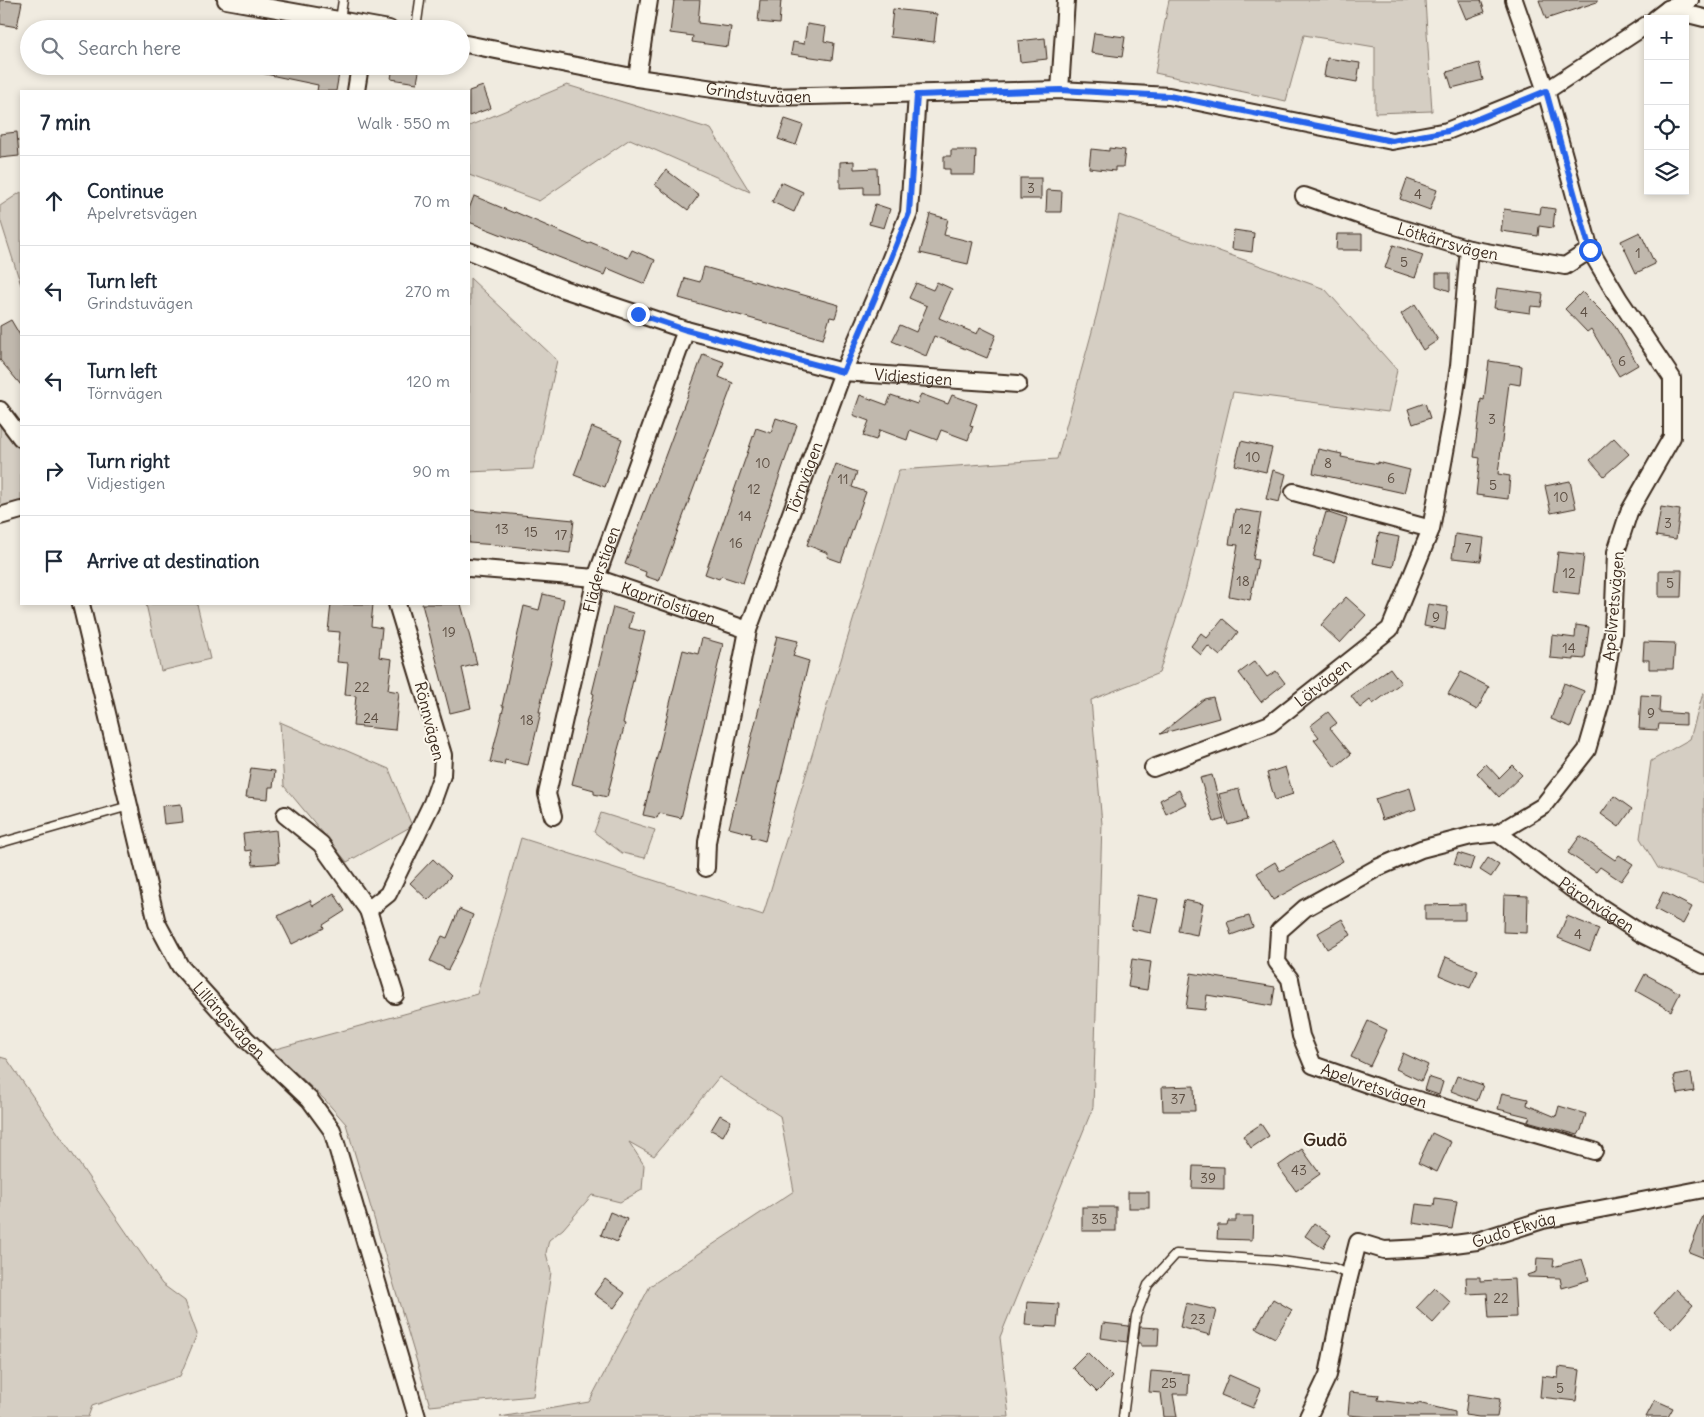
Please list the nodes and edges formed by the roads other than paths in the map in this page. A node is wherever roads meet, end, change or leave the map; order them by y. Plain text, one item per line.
1 (226, 0) edge
2 (343, 0) edge
3 (420, 0) edge
4 (649, 0) edge
5 (1066, 0) edge
6 (1514, 0) edge
7 (1690, 0) edge
8 (1664, 9) edge
9 (1704, 18) edge
10 (340, 20) joint
11 (417, 20) edge
12 (1644, 27) edge
13 (470, 45) edge
14 (359, 75) edge
15 (637, 78) junction
16 (356, 90) edge
17 (1060, 90) junction
18 (1546, 91) junction
19 (917, 95) junction
20 (1304, 196) dead end
21 (1469, 249) junction
22 (1590, 250) junction
23 (470, 251) edge
24 (686, 330) junction
25 (843, 372) junction
26 (1018, 384) dead end
27 (0, 410) edge
28 (20, 437) edge
29 (1294, 492) dead end
30 (20, 510) edge
31 (0, 516) edge
32 (1431, 529) junction
33 (470, 568) edge
34 (596, 578) junction
35 (81, 605) edge
36 (397, 605) edge
37 (748, 630) junction
38 (1153, 768) dead end
39 (129, 806) junction
40 (285, 815) dead end
41 (553, 816) dead end
42 (1498, 833) junction
43 (0, 843) edge
44 (706, 868) dead end
45 (368, 910) junction
46 (1704, 965) edge
47 (395, 994) dead end
48 (1594, 1151) dead end
49 (1704, 1189) edge
50 (1349, 1275) junction
51 (418, 1417) edge
52 (1123, 1417) edge
53 (1308, 1417) edge

1 - 10 street
2 - 10 lane
3 - 11 lane
4 - 15 street
5 - 17 street
6 - 18 street, Apelvretsvägen
7 - 8 street
8 - 9 street
12 - 18 street, Grindstuvägen
13 - 15 street, Grindstuvägen
14 - 16 street
15 - 19 street, Grindstuvägen
17 - 18 street, Grindstuvägen
17 - 19 street, Grindstuvägen
18 - 22 street, Apelvretsvägen
19 - 25 street, Törnvägen
20 - 21 street, Lötkärrsvägen
21 - 22 street, Lötkärrsvägen
21 - 32 street, Lötvägen
22 - 42 street, Apelvretsvägen
23 - 24 street, Vidjestigen
24 - 25 street, Vidjestigen
24 - 34 street, Fläderstigen
25 - 26 street, Vidjestigen
25 - 37 street, Törnvägen
27 - 28 street
29 - 32 street
30 - 31 street
32 - 38 street, Lötvägen
33 - 34 street, Kaprifolstigen
34 - 37 street, Kaprifolstigen
34 - 41 street, Fläderstigen
35 - 39 street, Lillängsvägen
36 - 45 street, Rönnvägen
37 - 44 street, Törnvägen
39 - 43 lane
39 - 51 street, Lillängsvägen
40 - 45 street
42 - 46 street, Päronvägen
42 - 48 street, Apelvretsvägen
45 - 47 street
49 - 50 street, Gudö Ekväg
50 - 52 lane
50 - 53 street, Gudö Ekväg

